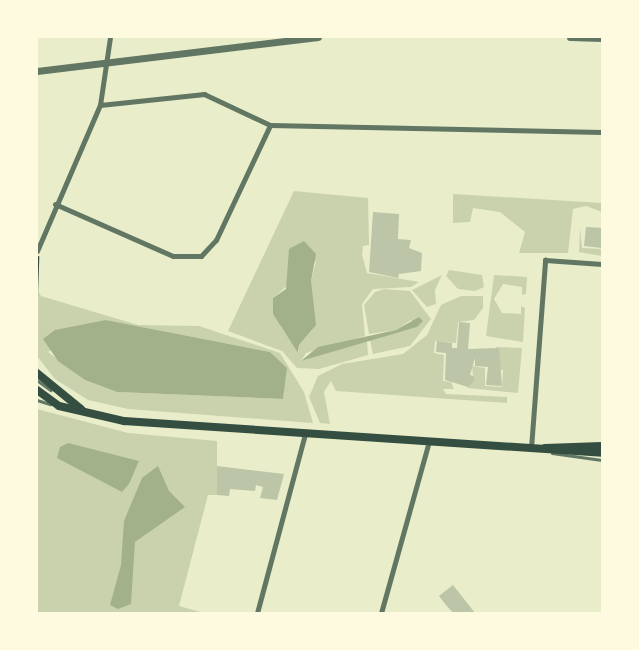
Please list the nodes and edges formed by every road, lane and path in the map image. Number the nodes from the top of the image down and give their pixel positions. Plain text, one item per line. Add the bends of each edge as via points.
1 (110, 37) edge
2 (318, 37) edge
3 (570, 37) edge
4 (602, 38) edge
5 (108, 61) junction
6 (37, 70) edge
7 (100, 105) junction
8 (270, 124) junction
9 (602, 132) edge
10 (55, 204) junction
11 (37, 250) edge
12 (602, 264) edge
13 (37, 295) edge
14 (37, 373) edge
15 (37, 380) edge
16 (37, 390) edge
17 (37, 400) edge
18 (58, 406) junction
19 (83, 411) junction
20 (305, 434) junction
21 (429, 441) junction
22 (602, 446) edge
23 (531, 448) junction
24 (542, 448) junction
25 (602, 453) edge
26 (602, 460) edge
27 (257, 613) edge
28 (381, 613) edge

1 - 5 street
2 - 5 street
3 - 4 street
5 - 6 street
5 - 7 street
7 - 8 street via 204,94
7 - 10 street
8 - 9 street
8 - 10 street via 216,240 201,256 173,256
10 - 11 street
11 - 13 path
12 - 23 street via 545,260
14 - 19 main road
15 - 19 lane
16 - 18 main road
17 - 18 lane
18 - 19 main road
19 - 20 main road via 124,421
20 - 21 main road
20 - 27 street
21 - 23 main road
21 - 28 street
22 - 24 main road
23 - 24 main road
24 - 25 main road
24 - 26 lane via 558,456

